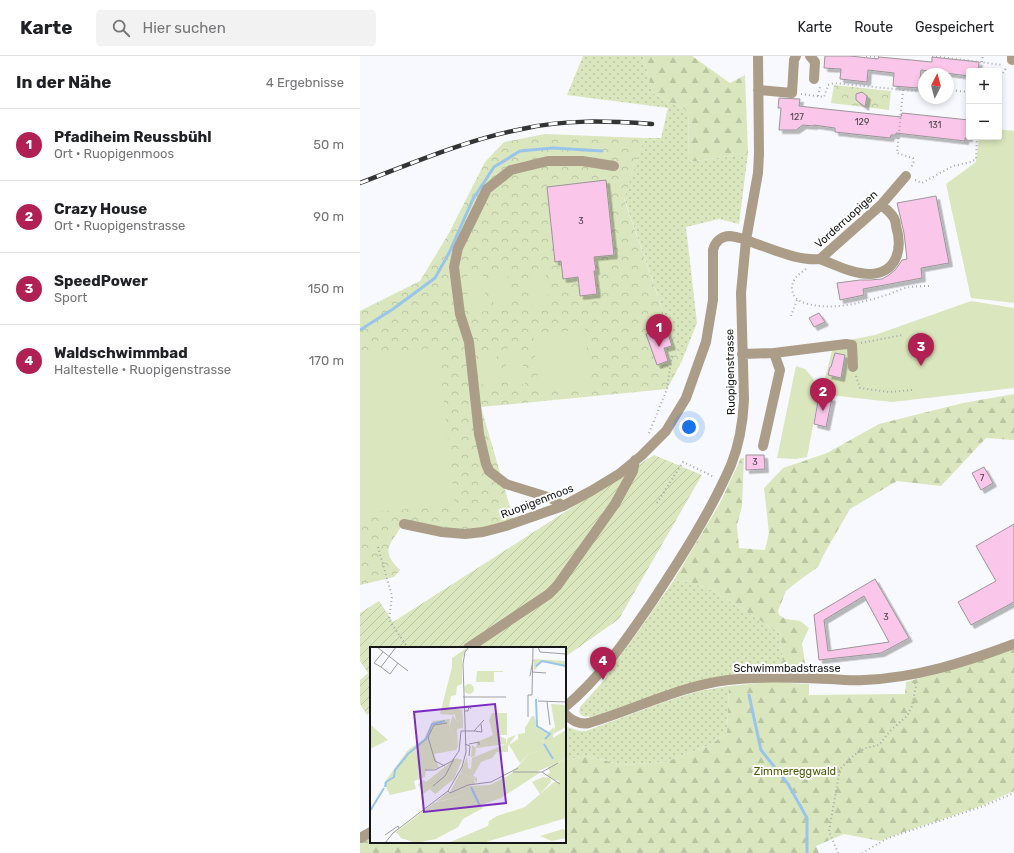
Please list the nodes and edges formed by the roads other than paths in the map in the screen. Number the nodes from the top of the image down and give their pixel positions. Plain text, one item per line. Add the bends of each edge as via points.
1 (758, 56) edge
2 (796, 56) edge
3 (810, 56) edge
4 (814, 79) dead end
5 (758, 90) junction
6 (614, 166) dead end
7 (906, 176) road end
8 (881, 205) junction
9 (746, 240) junction
10 (815, 259) junction
11 (774, 352) junction
12 (742, 354) junction
13 (853, 367) road end
14 (763, 446) dead end
15 (635, 460) junction
16 (563, 506) junction
17 (404, 524) dead end
18 (1014, 644) edge
19 (470, 647) edge
20 (566, 706) edge
21 (566, 715) edge
22 (370, 833) edge
23 (360, 838) edge

1 - 5 street, Ruopigenstrasse
2 - 5 street via 792,93
3 - 4 street via 815,62
5 - 9 street, Ruopigenstrasse via 760,154
6 - 16 street via 582,161 548,161 511,170 488,189 458,248 454,267 460,314 469,342 478,434 489,471 506,484 551,498
7 - 8 street, Vorderruopigen
8 - 10 street, Vorderruopigen
8 - 10 street via 894,218 900,241 898,253 892,263 876,273 860,273
9 - 10 street, Vorderruopigen via 800,258
9 - 12 street, Ruopigenstrasse via 740,293
9 - 15 street, Ruopigenmoos via 723,237 714,245 712,311 706,342 686,398 666,431
11 - 12 street
11 - 13 street via 852,345
11 - 14 street via 780,370
12 - 20 street, Ruopigenstrasse via 744,412 733,456 722,481 696,530 640,619 606,667
15 - 16 street, Ruopigenmoos via 619,474
15 - 19 street via 633,471 615,504 557,586
16 - 17 street, Ruopigenmoos via 483,532 442,532
18 - 21 street, Schwimmbadstrasse via 983,656 914,674 864,680 728,680 681,691 589,723 577,722
22 - 23 street

